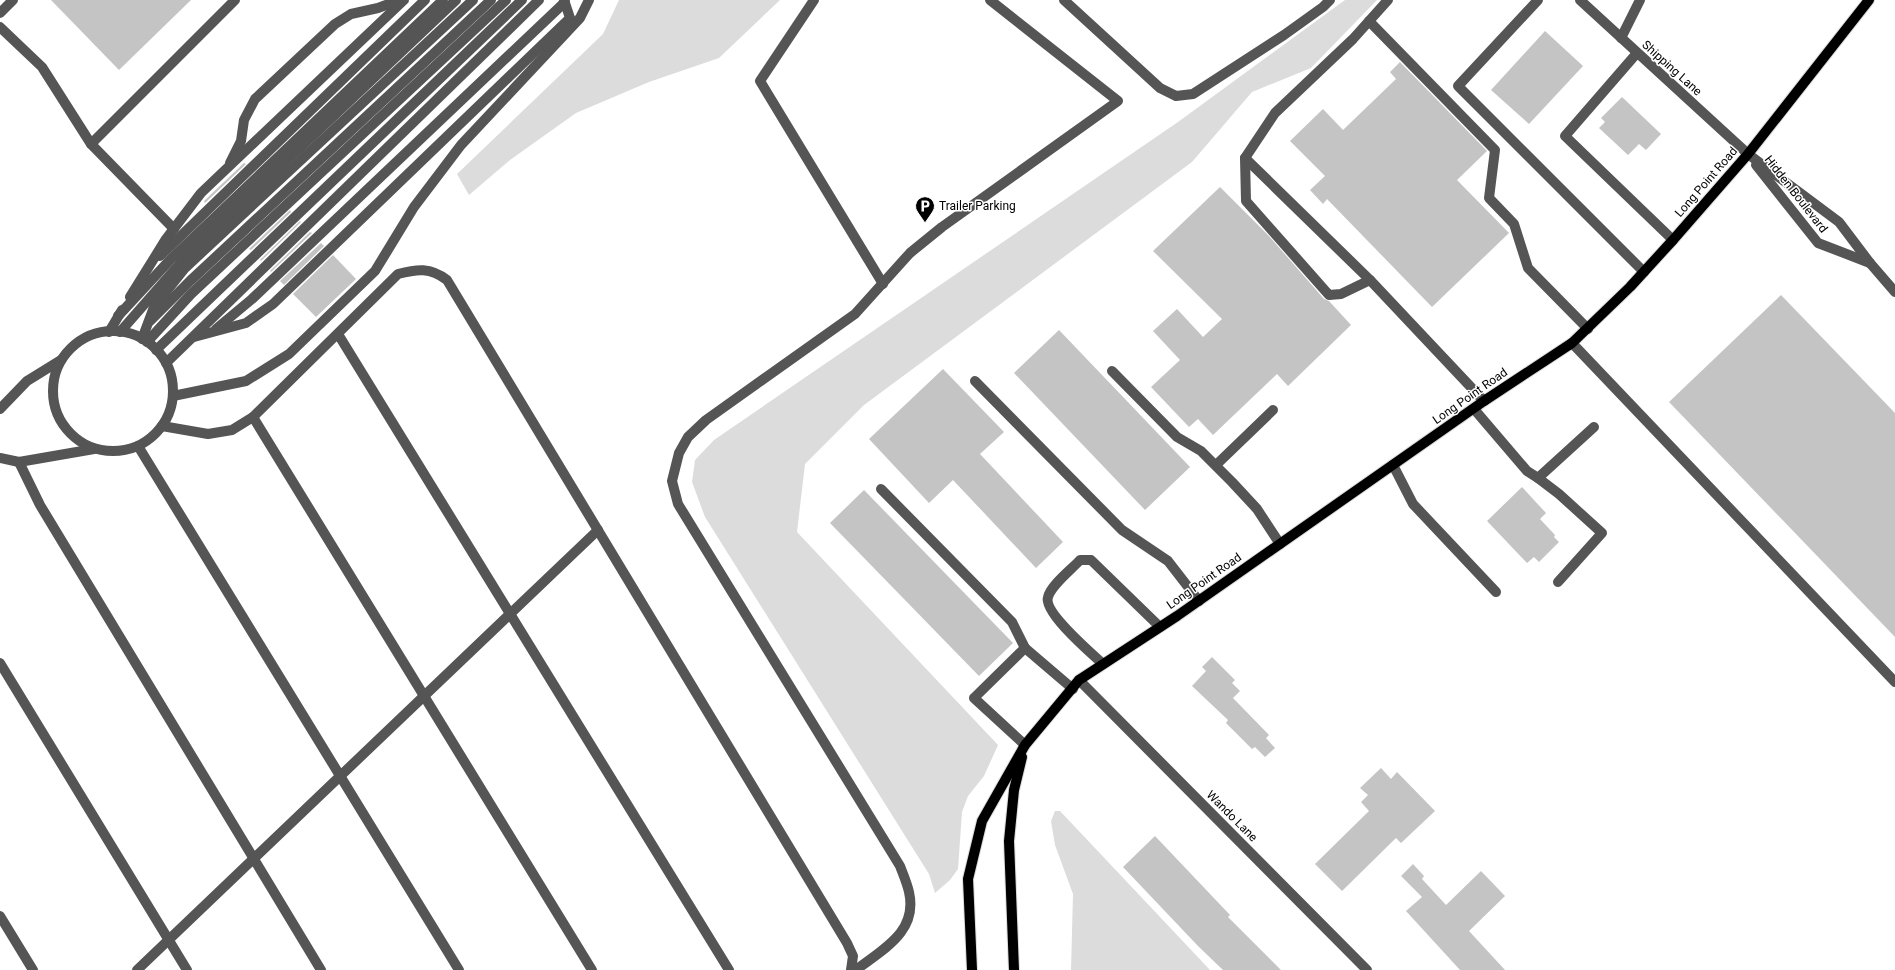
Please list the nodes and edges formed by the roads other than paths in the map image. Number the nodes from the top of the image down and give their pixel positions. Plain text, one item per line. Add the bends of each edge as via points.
1 (13, 0) edge
2 (235, 0) edge
3 (399, 0) edge
4 (404, 0) edge
5 (425, 0) edge
6 (444, 0) edge
7 (456, 0) edge
8 (473, 0) edge
9 (490, 0) edge
10 (506, 0) edge
11 (522, 0) edge
12 (540, 0) edge
13 (589, 0) edge
14 (814, 0) edge
15 (990, 0) edge
16 (1064, 0) edge
17 (1330, 0) edge
18 (1388, 0) edge
19 (1538, 0) edge
20 (1580, 0) edge
21 (1640, 0) edge
22 (1869, 0) edge
23 (565, 1) edge
24 (0, 13) edge
25 (1369, 21) junction
26 (0, 27) edge
27 (1621, 38) junction
28 (1637, 53) junction
29 (91, 144) junction
30 (1748, 154) junction
31 (1245, 158) junction
32 (228, 168) junction
33 (174, 229) junction
34 (1673, 240) junction
35 (1870, 263) junction
36 (149, 267) junction
37 (1644, 272) junction
38 (1370, 280) junction
39 (883, 284) junction
40 (1895, 292) edge
41 (118, 316) junction
42 (148, 324) junction
43 (1588, 329) junction
44 (214, 331) junction
45 (109, 332) junction
46 (120, 332) junction
47 (338, 334) junction
48 (193, 337) junction
49 (144, 340) junction
50 (1572, 343) junction
51 (156, 350) junction
52 (61, 360) junction
53 (166, 363) junction
54 (1112, 371) dead end
55 (975, 381) dead end
56 (13, 395) junction
57 (173, 396) junction
58 (0, 399) edge
59 (1484, 401) junction
60 (0, 409) edge
61 (1474, 409) junction
62 (1273, 410) dead end
63 (253, 417) junction
64 (162, 426) junction
65 (1594, 427) dead end
66 (138, 446) junction
67 (96, 449) junction
68 (0, 458) edge
69 (19, 462) junction
70 (1216, 465) junction
71 (1393, 465) junction
72 (1538, 478) junction
73 (881, 489) dead end
74 (598, 530) junction
75 (1280, 544) junction
76 (1558, 582) dead end
77 (1496, 592) dead end
78 (1199, 601) junction
79 (510, 614) junction
80 (1160, 627) junction
81 (1025, 648) junction
82 (0, 664) edge
83 (1103, 664) junction
84 (1079, 680) junction
85 (1895, 682) edge
86 (1072, 689) junction
87 (424, 696) junction
88 (1025, 745) junction
89 (340, 776) junction
90 (254, 858) junction
91 (0, 916) edge
92 (168, 940) junction
93 (33, 970) edge
94 (137, 970) edge
95 (187, 970) edge
96 (322, 970) edge
97 (459, 970) edge
98 (592, 970) edge
99 (728, 970) edge
100 (851, 970) edge
101 (856, 970) edge
102 (972, 970) edge
103 (1014, 970) edge
104 (1367, 970) edge

1 - 24 street
2 - 29 street
3 - 32 street via 350,14 335,24 255,99 244,120 241,141
4 - 32 street
5 - 36 street
6 - 41 street via 170,260
7 - 46 street via 191,252
8 - 42 street via 185,268 154,307
9 - 42 street
10 - 49 street
11 - 51 street
12 - 48 street
13 - 57 street via 580,18 461,145 414,207 375,271 289,354 246,381
14 - 39 street via 760,81
15 - 39 street via 1118,101 942,227 910,253
16 - 17 street via 1160,88 1176,96 1193,94 1284,35
18 - 25 street
19 - 37 street via 1458,86
20 - 27 street, Shipping Lane
21 - 27 street
22 - 30 main road, Long Point Road
23 - 44 street via 252,299
23 - 44 street via 570,18 273,304 246,323
25 - 31 street via 1275,113
25 - 43 street via 1495,150 1489,198 1514,224 1528,268
26 - 29 street via 42,67
27 - 28 street, Shipping Lane
28 - 30 street, Shipping Lane
28 - 34 street via 1565,136
29 - 33 street
30 - 34 main road, Long Point Road
30 - 35 street, Hidden Boulevard via 1839,222
30 - 35 street, Hidden Boulevard via 1818,243
31 - 38 street
31 - 38 street via 1246,201 1328,295 1341,294
32 - 33 street via 201,194
33 - 36 street
34 - 37 main road, Long Point Road
35 - 40 street, Hidden Boulevard
36 - 41 street
37 - 43 main road, Long Point Road
38 - 59 street
39 - 101 street via 855,314 706,420 688,437 679,453 672,481 678,504 900,866 909,892 911,911 905,929 894,941
41 - 45 street
42 - 49 street
43 - 50 main road, Long Point Road
44 - 48 street
45 - 46 street
45 - 52 street via 86,338 68,351
46 - 49 street
47 - 63 street
47 - 74 street via 398,274 417,269 438,273 447,280
47 - 79 street
48 - 53 street
49 - 51 street
50 - 59 main road, Long Point Road
50 - 85 street
51 - 53 street
52 - 56 street via 27,382
52 - 67 street via 54,382 54,404 57,414 68,432
53 - 57 street via 173,384
54 - 70 street via 1177,437 1201,451
55 - 78 street via 1122,530 1168,561
56 - 58 street
56 - 60 street
57 - 64 street via 168,416
59 - 61 main road, Long Point Road
61 - 71 main road, Long Point Road
61 - 72 street via 1527,471
62 - 70 street
63 - 64 street via 232,430 208,434
63 - 87 street
64 - 66 street
65 - 72 street
66 - 67 street via 117,452
66 - 89 street
67 - 69 street
68 - 69 street
69 - 90 street via 40,506
70 - 75 street via 1257,509
71 - 75 main road, Long Point Road
71 - 77 street via 1414,504
72 - 76 street via 1602,533
73 - 81 street via 1012,622
74 - 79 street
74 - 100 street via 847,943 853,956
75 - 78 main road, Long Point Road
78 - 80 main road, Long Point Road
79 - 87 street
79 - 99 street
80 - 83 main road, Long Point Road
80 - 83 street via 1091,560 1080,560 1051,590 1047,603 1053,615
81 - 86 street
81 - 88 street via 974,698
82 - 92 street
83 - 84 main road, Long Point Road
84 - 86 main road, Long Point Road
84 - 104 street, Wando Lane
86 - 88 main road, Long Point Road
87 - 89 street
87 - 98 street
88 - 102 main road, Long Point Road via 982,821 968,879
88 - 103 main road via 1014,790 1009,840
89 - 90 street
89 - 97 street
90 - 92 street
90 - 96 street
91 - 93 street
92 - 94 street
92 - 95 street

